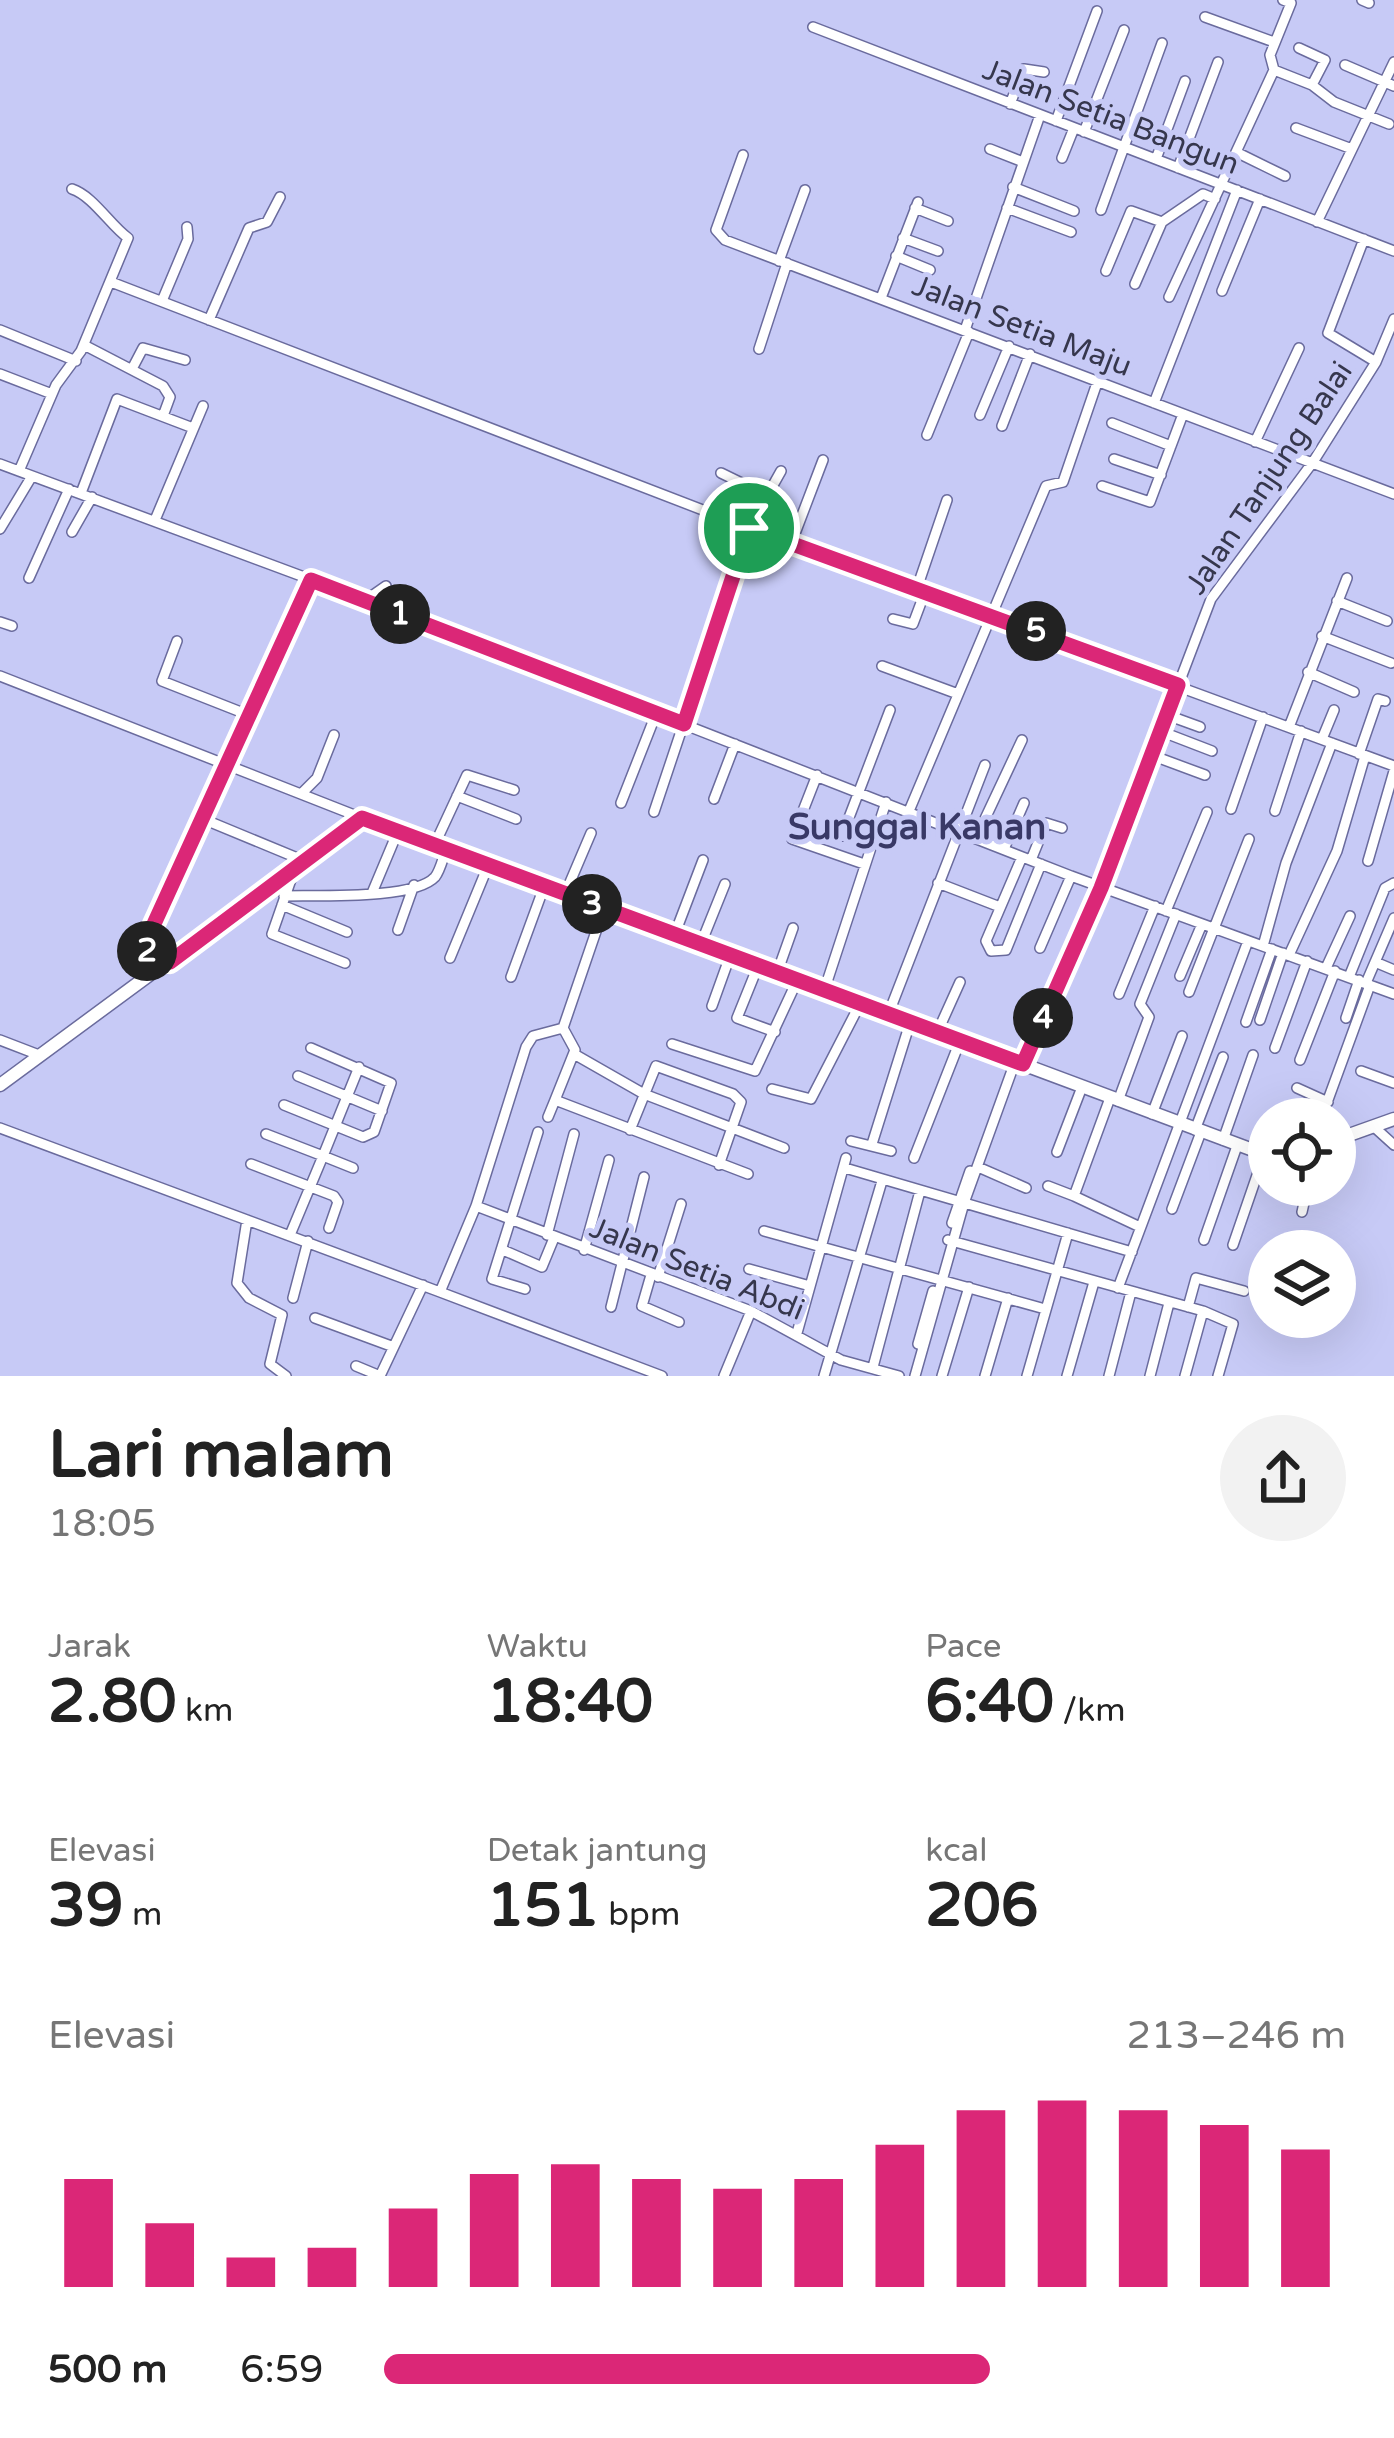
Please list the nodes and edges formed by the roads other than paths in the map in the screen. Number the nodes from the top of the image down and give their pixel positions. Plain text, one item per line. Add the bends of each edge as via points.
1 (1289, 1) edge
2 (1097, 11) dead end
3 (1205, 17) dead end
4 (813, 27) dead end
5 (1124, 30) dead end
6 (1274, 42) junction
7 (1162, 43) dead end
8 (1299, 48) dead end
9 (1218, 62) dead end
10 (1394, 62) edge
11 (1345, 65) dead end
12 (1274, 70) junction
13 (1044, 72) dead end
14 (1185, 80) dead end
15 (1389, 84) edge
16 (1312, 85) junction
17 (1010, 104) junction
18 (1040, 115) junction
19 (1368, 115) junction
20 (1056, 121) junction
21 (1389, 124) dead end
22 (1296, 128) dead end
23 (1079, 130) junction
24 (1123, 146) junction
25 (990, 149) dead end
26 (1352, 149) junction
27 (1238, 153) junction
28 (742, 155) dead end
29 (1062, 158) dead end
30 (1156, 159) junction
31 (1023, 162) junction
32 (1178, 168) junction
33 (1285, 176) dead end
34 (1222, 184) junction
35 (1013, 187) junction
36 (72, 189) dead end
37 (805, 190) dead end
38 (1237, 190) junction
39 (280, 197) dead end
40 (1215, 199) junction
41 (1260, 199) junction
42 (1006, 208) junction
43 (1101, 210) dead end
44 (1075, 211) dead end
45 (948, 221) dead end
46 (1317, 221) junction
47 (1162, 222) junction
48 (188, 227) dead end
49 (1071, 232) dead end
50 (903, 238) junction
51 (1364, 239) junction
52 (938, 250) dead end
53 (1394, 251) edge
54 (896, 256) junction
55 (783, 262) junction
56 (930, 270) dead end
57 (1106, 271) dead end
58 (110, 282) junction
59 (1135, 284) dead end
60 (1222, 290) dead end
61 (1169, 297) dead end
62 (880, 298) junction
63 (162, 301) junction
64 (1394, 319) edge
65 (209, 320) junction
66 (0, 330) edge
67 (967, 331) junction
68 (84, 345) junction
69 (1009, 346) junction
70 (1299, 348) dead end
71 (759, 349) dead end
72 (1030, 354) junction
73 (167, 356) junction
74 (185, 359) dead end
75 (76, 361) junction
76 (1376, 362) junction
77 (132, 369) junction
78 (0, 374) edge
79 (1098, 380) junction
80 (158, 382) junction
81 (52, 394) junction
82 (1154, 404) junction
83 (203, 406) dead end
84 (1183, 414) junction
85 (980, 415) dead end
86 (163, 416) junction
87 (1112, 423) dead end
88 (1002, 426) dead end
89 (194, 428) junction
90 (927, 435) dead end
91 (1255, 442) junction
92 (1171, 446) junction
93 (1114, 459) dead end
94 (823, 460) dead end
95 (1312, 462) junction
96 (0, 464) edge
97 (19, 471) junction
98 (782, 471) dead end
99 (721, 472) dead end
100 (1161, 475) junction
101 (32, 476) junction
102 (1102, 487) dead end
103 (81, 493) junction
104 (764, 494) junction
105 (1394, 494) edge
106 (947, 500) dead end
107 (155, 520) junction
108 (749, 528) junction
109 (0, 529) edge
110 (72, 532) dead end
111 (791, 544) junction
112 (29, 578) dead end
113 (1347, 578) dead end
114 (311, 580) junction
115 (386, 586) dead end
116 (921, 590) junction
117 (365, 600) junction
118 (1337, 601) junction
119 (992, 616) junction
120 (893, 619) dead end
121 (1387, 621) dead end
122 (1322, 636) junction
123 (178, 641) dead end
124 (1391, 664) dead end
125 (882, 666) dead end
126 (1308, 672) junction
127 (0, 676) edge
128 (1178, 685) junction
129 (1354, 692) dead end
130 (958, 694) junction
131 (1384, 701) dead end
132 (890, 710) dead end
133 (1334, 710) dead end
134 (656, 715) junction
135 (1167, 715) junction
136 (250, 716) junction
137 (1263, 717) junction
138 (684, 724) junction
139 (1200, 727) dead end
140 (1289, 727) junction
141 (1160, 731) junction
142 (1301, 731) junction
143 (334, 735) dead end
144 (1022, 740) dead end
145 (1327, 741) junction
146 (735, 744) junction
147 (1212, 751) dead end
148 (1151, 755) junction
149 (1362, 755) junction
150 (227, 764) junction
151 (985, 765) dead end
152 (1393, 765) edge
153 (817, 775) junction
154 (1205, 775) dead end
155 (514, 790) dead end
156 (859, 792) junction
157 (301, 794) junction
158 (457, 796) junction
159 (714, 799) dead end
160 (886, 802) junction
161 (620, 803) dead end
162 (1024, 803) dead end
163 (938, 808) dead end
164 (1231, 809) dead end
165 (909, 811) junction
166 (1275, 811) dead end
167 (654, 812) dead end
168 (1207, 812) dead end
169 (362, 818) junction
170 (516, 818) dead end
171 (203, 819) junction
172 (933, 821) junction
173 (1062, 828) dead end
174 (957, 831) junction
175 (398, 832) junction
176 (591, 833) dead end
177 (842, 836) dead end
178 (976, 838) junction
179 (1250, 838) dead end
180 (440, 848) junction
181 (1004, 849) junction
182 (703, 860) dead end
183 (1031, 860) junction
184 (1368, 861) dead end
185 (307, 862) junction
186 (864, 864) junction
187 (488, 866) junction
188 (294, 872) junction
189 (1071, 876) junction
190 (938, 883) junction
191 (1394, 883) edge
192 (725, 884) dead end
193 (414, 885) junction
194 (544, 886) junction
195 (1101, 888) junction
196 (372, 893) junction
197 (565, 894) junction
198 (283, 900) junction
199 (1000, 907) junction
200 (604, 908) junction
201 (1166, 910) junction
202 (1350, 916) dead end
203 (1394, 918) edge
204 (1202, 923) junction
205 (793, 928) dead end
206 (1214, 928) junction
207 (398, 930) dead end
208 (347, 932) dead end
209 (674, 936) junction
210 (1248, 940) junction
211 (700, 946) junction
212 (1040, 948) dead end
213 (1277, 951) junction
214 (730, 956) junction
215 (450, 958) dead end
216 (1307, 961) junction
217 (170, 962) junction
218 (1375, 962) junction
219 (345, 963) dead end
220 (758, 966) junction
221 (1330, 969) junction
222 (1394, 970) edge
223 (777, 973) junction
224 (1180, 976) dead end
225 (511, 977) dead end
226 (797, 981) junction
227 (1361, 981) junction
228 (960, 982) dead end
229 (824, 991) junction
230 (1189, 992) dead end
231 (1119, 994) dead end
232 (1394, 994) edge
233 (860, 1004) junction
234 (712, 1006) dead end
235 (888, 1015) junction
236 (1346, 1018) dead end
237 (1260, 1020) dead end
238 (1246, 1022) dead end
239 (910, 1023) junction
240 (563, 1028) junction
241 (775, 1032) junction
242 (937, 1033) junction
243 (1182, 1036) dead end
244 (0, 1040) edge
245 (960, 1041) junction
246 (672, 1044) dead end
247 (311, 1048) dead end
248 (1275, 1048) dead end
249 (574, 1054) junction
250 (39, 1055) junction
251 (1253, 1055) dead end
252 (1223, 1057) dead end
253 (1300, 1060) dead end
254 (1019, 1063) junction
255 (359, 1067) junction
256 (1361, 1071) dead end
257 (298, 1076) dead end
258 (1394, 1083) edge
259 (0, 1085) edge
260 (1082, 1087) junction
261 (1297, 1088) dead end
262 (772, 1089) dead end
263 (644, 1094) junction
264 (347, 1097) junction
265 (1319, 1098) edge
266 (1329, 1098) edge
267 (555, 1100) junction
268 (1114, 1100) junction
269 (284, 1105) dead end
270 (382, 1112) junction
271 (1152, 1114) junction
272 (548, 1117) dead end
273 (1394, 1119) edge
274 (1176, 1123) junction
275 (336, 1126) junction
276 (1373, 1126) junction
277 (0, 1128) edge
278 (731, 1129) junction
279 (630, 1130) junction
280 (1198, 1131) junction
281 (538, 1132) dead end
282 (1356, 1132) edge
283 (266, 1134) dead end
284 (574, 1134) dead end
285 (851, 1141) dead end
286 (872, 1144) junction
287 (983, 1144) junction
288 (1230, 1144) junction
289 (1394, 1145) edge
290 (784, 1148) dead end
291 (1248, 1150) edge
292 (891, 1151) dead end
293 (1057, 1152) dead end
294 (323, 1156) junction
295 (914, 1158) dead end
296 (610, 1160) dead end
297 (251, 1164) dead end
298 (719, 1165) junction
299 (978, 1167) junction
300 (353, 1168) dead end
301 (748, 1174) dead end
302 (644, 1177) dead end
303 (882, 1181) junction
304 (1048, 1186) dead end
305 (310, 1187) junction
306 (1026, 1188) dead end
307 (920, 1192) junction
308 (1074, 1196) junction
309 (961, 1202) junction
310 (681, 1204) dead end
311 (1248, 1205) edge
312 (476, 1206) junction
313 (1303, 1206) edge
314 (1172, 1209) dead end
315 (1302, 1212) dead end
316 (248, 1220) junction
317 (512, 1220) junction
318 (1140, 1227) junction
319 (329, 1228) dead end
320 (764, 1231) dead end
321 (1068, 1233) junction
322 (290, 1234) junction
323 (550, 1236) junction
324 (950, 1240) junction
325 (1204, 1240) dead end
326 (308, 1241) junction
327 (1233, 1245) dead end
328 (821, 1247) junction
329 (503, 1250) junction
330 (584, 1250) junction
331 (1132, 1252) junction
332 (860, 1260) junction
333 (624, 1264) junction
334 (749, 1269) dead end
335 (897, 1270) junction
336 (1056, 1271) junction
337 (654, 1276) junction
338 (939, 1280) junction
339 (1094, 1282) junction
340 (423, 1285) junction
341 (811, 1286) junction
342 (969, 1288) junction
343 (1118, 1288) junction
344 (525, 1289) dead end
345 (1244, 1291) dead end
346 (440, 1292) junction
347 (1131, 1292) junction
348 (293, 1298) dead end
349 (1008, 1298) junction
350 (1169, 1303) junction
351 (610, 1307) dead end
352 (1188, 1307) junction
353 (1045, 1309) junction
354 (752, 1311) junction
355 (1203, 1311) junction
356 (315, 1318) dead end
357 (679, 1322) dead end
358 (797, 1333) junction
359 (391, 1346) junction
360 (833, 1352) junction
361 (356, 1366) dead end
362 (873, 1366) junction
363 (286, 1376) edge
364 (662, 1376) edge
365 (724, 1376) edge
366 (824, 1376) edge
367 (899, 1376) edge
368 (912, 1376) edge
369 (942, 1376) edge
370 (985, 1376) edge
371 (1027, 1376) edge
372 (1067, 1376) edge
373 (1109, 1376) edge
374 (1150, 1376) edge
375 (1185, 1376) edge
376 (1218, 1376) edge

1 - 6 street
2 - 20 street
3 - 6 street
4 - 17 street, Jalan Setia Bangun
5 - 23 street
6 - 12 street
7 - 24 street
8 - 16 street via 1329,62
9 - 32 street
10 - 15 street
11 - 15 street
12 - 16 street
12 - 27 street
13 - 17 street via 1024,69
14 - 30 street
15 - 19 street
16 - 19 street
17 - 18 street, Jalan Setia Bangun
18 - 20 street, Jalan Setia Bangun
18 - 31 street
19 - 21 street
19 - 26 street
20 - 23 street, Jalan Setia Bangun
22 - 26 street
23 - 24 street, Jalan Setia Bangun
23 - 29 street
24 - 30 street, Jalan Setia Bangun
24 - 43 street
25 - 31 street
26 - 46 street
27 - 33 street
27 - 34 street
28 - 55 street, Jalan Setia Maju via 716,232
30 - 32 street, Jalan Setia Bangun
31 - 35 street
32 - 34 street, Jalan Setia Bangun
34 - 38 street, Jalan Setia Bangun
34 - 40 street
35 - 42 street
35 - 44 street
36 - 58 street via 128,237
37 - 55 street
38 - 41 street, Jalan Setia Bangun
38 - 82 street
39 - 65 street via 267,222 248,228
40 - 47 street via 1203,194
40 - 61 street
41 - 46 street, Jalan Setia Bangun
41 - 60 street
42 - 49 street
42 - 67 street
45 - 50 street via 916,205
46 - 51 street, Jalan Setia Bangun
47 - 57 street via 1131,211
47 - 59 street
48 - 63 street
50 - 52 street
50 - 54 street
51 - 53 street, Jalan Setia Bangun
51 - 76 street via 1328,334
54 - 56 street
54 - 62 street
55 - 62 street, Jalan Setia Maju
55 - 71 street
58 - 63 street
58 - 68 street
62 - 67 street, Jalan Setia Maju
63 - 65 street
64 - 76 street, Jalan Tanjung Balai
65 - 108 street
66 - 75 street
67 - 69 street, Jalan Setia Maju
67 - 90 street
68 - 75 street
68 - 77 street
69 - 72 street, Jalan Setia Maju
69 - 85 street
70 - 91 street
72 - 79 street, Jalan Setia Maju
72 - 88 street
73 - 74 street
73 - 77 street via 142,348
73 - 80 street
75 - 81 street
76 - 95 street, Jalan Tanjung Balai
77 - 80 street
78 - 81 street
79 - 82 street, Jalan Setia Maju
79 - 119 street via 1063,482 1046,486
80 - 86 street via 170,392
81 - 97 street
82 - 84 street, Jalan Setia Maju
83 - 89 street
84 - 91 street, Jalan Setia Maju
84 - 92 street
86 - 89 street
86 - 103 street via 115,400
87 - 92 street
89 - 107 street
91 - 95 street, Jalan Setia Maju
92 - 100 street
93 - 100 street
94 - 111 street
95 - 105 street, Jalan Setia Maju
95 - 128 street, Jalan Tanjung Balai via 1216,590
96 - 97 street
97 - 101 street
98 - 104 street
99 - 104 street
100 - 102 street via 1148,503
101 - 103 street
101 - 109 street
103 - 107 street
103 - 110 street
103 - 112 street
104 - 108 street
106 - 116 street
107 - 114 street
108 - 111 street
108 - 138 street
111 - 116 street
113 - 118 street
114 - 117 street
114 - 136 street
115 - 117 street
116 - 119 street
116 - 120 street via 914,624
117 - 134 street
118 - 121 street
118 - 122 street
119 - 128 street
119 - 130 street
122 - 124 street
122 - 126 street
123 - 136 street via 162,681
125 - 130 street
126 - 129 street
126 - 140 street
127 - 150 street
128 - 135 street, Jalan Tanjung Balai
128 - 137 street
130 - 165 street
131 - 149 street via 1378,699
132 - 156 street
133 - 145 street
134 - 138 street
134 - 161 street
135 - 139 street
135 - 141 street, Jalan Tanjung Balai
136 - 150 street
137 - 140 street
137 - 164 street
138 - 146 street
138 - 167 street
140 - 142 street
141 - 147 street
141 - 148 street, Jalan Tanjung Balai
142 - 145 street
142 - 166 street
143 - 157 street via 317,778
144 - 178 street
145 - 149 street
145 - 213 street via 1286,863
146 - 153 street
146 - 159 street
148 - 154 street
148 - 195 street, Jalan Tanjung Balai
149 - 152 street
149 - 213 street via 1337,851
150 - 157 street
150 - 171 street
151 - 174 street
152 - 184 street
153 - 156 street
153 - 186 street via 792,839
155 - 158 street via 469,774
156 - 160 street
156 - 177 street
157 - 169 street
158 - 170 street
158 - 180 street
160 - 165 street
160 - 186 street
162 - 181 street
163 - 172 street
165 - 172 street
168 - 201 street
169 - 175 main road
169 - 185 main road
171 - 185 street
171 - 217 street via 143,944
172 - 174 street
173 - 183 street via 1046,824
174 - 178 street
174 - 190 street
175 - 180 main road
175 - 196 street
176 - 197 street
178 - 181 street
179 - 206 street
180 - 187 main road
180 - 193 street via 436,876
181 - 183 street
182 - 209 street
183 - 189 street
183 - 199 street
183 - 199 street via 1003,954 986,945
185 - 188 main road
186 - 229 street
187 - 194 main road
187 - 215 street
188 - 198 street
188 - 217 main road
189 - 195 street
189 - 212 street
190 - 199 street
190 - 235 street
191 - 227 street via 1385,888
192 - 211 street
193 - 196 street
193 - 207 street
194 - 197 main road
194 - 225 street
195 - 201 street
195 - 254 street, Jalan Tanjung Balai
196 - 198 street
197 - 200 main road
198 - 208 street
198 - 219 street via 274,937
200 - 209 main road
200 - 240 street
201 - 204 street
201 - 231 street
201 - 268 street via 1140,1004 1150,1017
202 - 221 street
203 - 218 street
204 - 206 street
204 - 224 street
205 - 223 street
206 - 210 street
206 - 230 street
209 - 211 main road
210 - 213 street
210 - 274 street
211 - 214 main road
213 - 216 street
213 - 237 street
213 - 238 street
214 - 220 main road
214 - 234 street
216 - 221 street
216 - 248 street
217 - 250 main road
218 - 222 street
218 - 227 street
220 - 223 main road
220 - 241 street via 737,1018
221 - 227 street
221 - 253 street
223 - 226 main road
226 - 229 main road
226 - 241 street
227 - 232 street
227 - 236 street
227 - 266 street
228 - 242 street
229 - 233 main road
233 - 235 main road
233 - 262 street via 810,1100
235 - 239 main road
239 - 242 main road
239 - 286 street
240 - 249 street
240 - 312 street via 530,1040
241 - 246 street via 755,1071
242 - 245 main road
243 - 271 street
244 - 250 street
245 - 254 main road
245 - 295 street
247 - 255 street
249 - 263 street
249 - 267 street
250 - 259 main road
251 - 288 street
252 - 280 street
254 - 260 main road
254 - 287 street, Jalan Tanjung Balai
255 - 264 street
255 - 270 street via 391,1083
256 - 258 street
257 - 264 street
260 - 268 main road
260 - 293 street
261 - 265 street
263 - 278 street
263 - 278 street via 660,1066 734,1094 741,1099
263 - 279 street
264 - 270 street
264 - 275 street
267 - 272 street
267 - 279 street
268 - 271 main road
268 - 308 street
269 - 275 street
270 - 275 street via 369,1137
271 - 274 main road
273 - 276 main road
274 - 280 main road
274 - 318 street
275 - 294 street
276 - 282 main road
276 - 289 street
277 - 316 street
278 - 290 street
278 - 298 street
279 - 298 street
280 - 288 main road
280 - 314 street
281 - 317 street
283 - 294 street
284 - 323 street
285 - 286 street
286 - 292 street
287 - 299 street
287 - 309 street
288 - 291 main road
288 - 325 street
294 - 300 street
294 - 305 street
296 - 330 street
297 - 305 street
298 - 301 street
299 - 306 street
299 - 309 street
302 - 333 street
303 - 307 street
303 - 328 street via 846,1163
303 - 332 street
304 - 308 street
305 - 319 street via 338,1200
305 - 322 street
307 - 309 street
307 - 335 street
308 - 318 street
309 - 321 street
309 - 324 street
310 - 337 street
311 - 327 street
312 - 317 street, Jalan Setia Abdi
312 - 346 street
313 - 315 street
316 - 322 street
316 - 363 street via 237,1283 282,1316 270,1364
317 - 323 street, Jalan Setia Abdi
317 - 329 street
318 - 331 street
320 - 328 street
321 - 331 street
321 - 336 street
322 - 326 street
323 - 329 street via 542,1267
323 - 330 street, Jalan Setia Abdi
324 - 336 street
324 - 338 street
326 - 340 street
326 - 348 street
328 - 332 street
328 - 341 street
329 - 344 street via 490,1283
330 - 333 street, Jalan Setia Abdi
331 - 343 street
332 - 335 street
332 - 360 street
333 - 337 street, Jalan Setia Abdi
333 - 351 street
334 - 341 street
335 - 338 street
335 - 362 street
336 - 339 street
336 - 353 street
337 - 354 street, Jalan Setia Abdi
337 - 357 street via 642,1306
338 - 342 street
338 - 368 street
339 - 343 street
339 - 372 street
340 - 346 street
340 - 359 street
341 - 358 street
342 - 349 street
342 - 369 street
343 - 347 street
345 - 352 street via 1196,1278
346 - 364 street
347 - 350 street
347 - 373 street
349 - 353 street
349 - 370 street
350 - 352 street
350 - 374 street
352 - 355 street
353 - 371 street
354 - 358 street, Jalan Setia Abdi
354 - 365 street
355 - 375 street
355 - 376 street via 1232,1324
356 - 359 street
358 - 360 street, Jalan Setia Abdi
359 - 361 street via 380,1376
360 - 362 street, Jalan Setia Abdi
360 - 366 street
362 - 367 street, Jalan Setia Abdi

